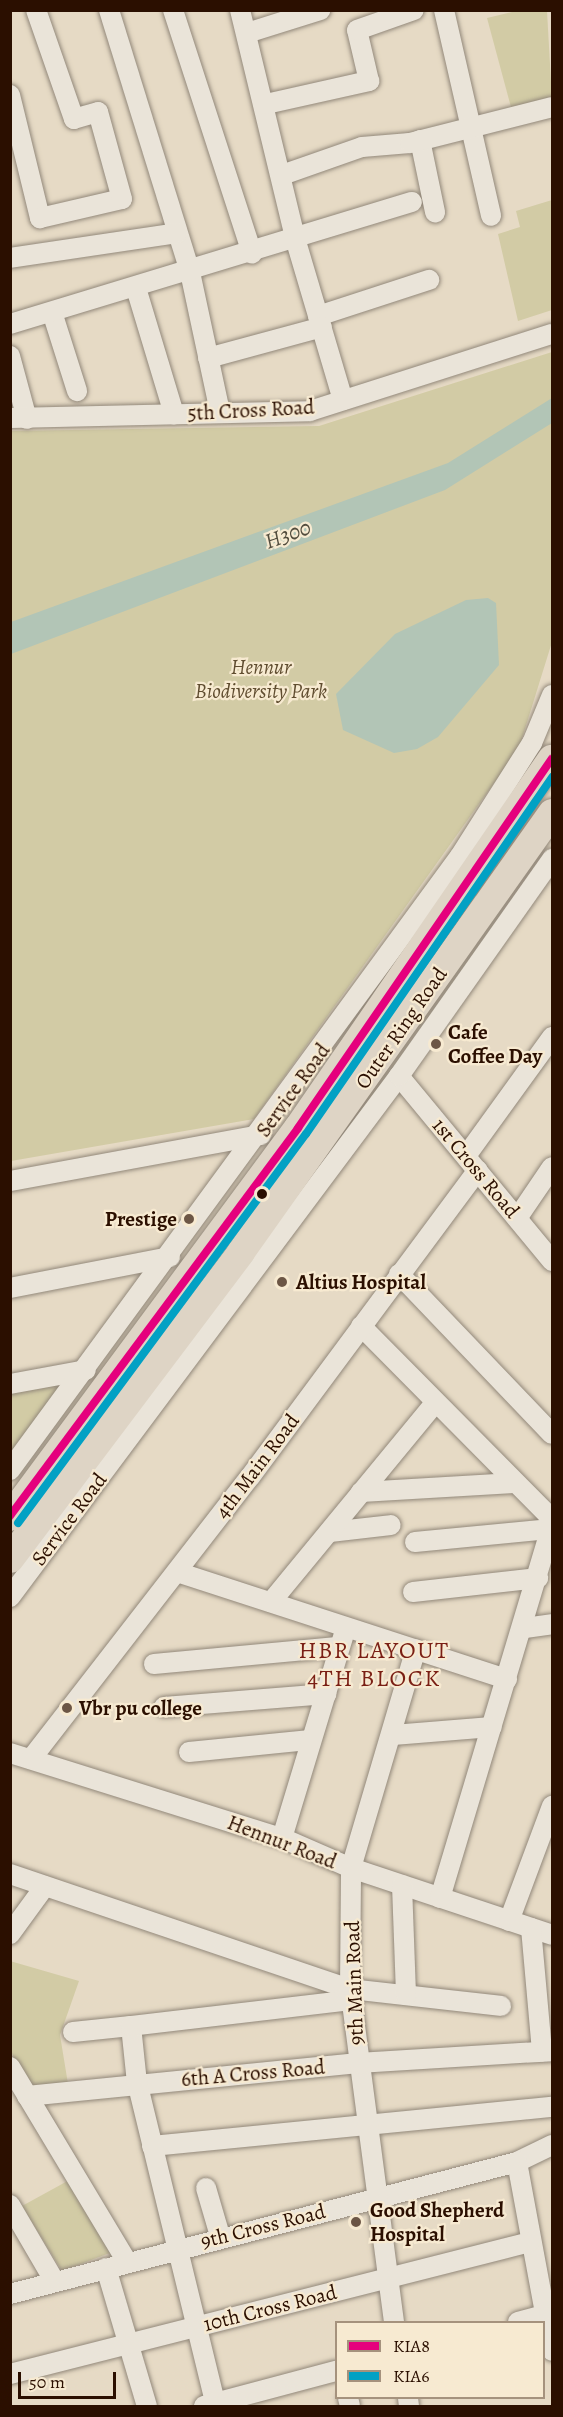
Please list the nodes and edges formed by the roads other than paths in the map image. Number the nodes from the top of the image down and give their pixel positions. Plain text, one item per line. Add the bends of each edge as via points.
1 (36, 10) edge
2 (109, 10) edge
3 (173, 10) edge
4 (240, 10) edge
5 (320, 10) edge
6 (414, 10) edge
7 (444, 10) edge
8 (247, 33) junction
9 (10, 95) edge
10 (266, 104) junction
11 (552, 107) edge
12 (473, 128) junction
13 (420, 140) junction
14 (282, 175) junction
15 (411, 202) dead end
16 (435, 212) dead end
17 (491, 216) dead end
18 (177, 233) junction
19 (295, 238) junction
20 (252, 253) junction
21 (10, 258) edge
22 (190, 272) junction
23 (429, 280) dead end
24 (136, 288) junction
25 (52, 312) junction
26 (320, 321) junction
27 (10, 324) edge
28 (552, 334) edge
29 (10, 356) edge
30 (208, 358) junction
31 (77, 391) dead end
32 (343, 400) junction
33 (220, 412) junction
34 (174, 414) junction
35 (19, 418) edge
36 (552, 695) edge
37 (552, 759) edge
38 (552, 813) edge
39 (552, 859) edge
40 (552, 1037) edge
41 (399, 1076) junction
42 (261, 1135) junction
43 (472, 1163) junction
44 (552, 1167) edge
45 (10, 1181) edge
46 (518, 1217) junction
47 (170, 1257) junction
48 (552, 1262) edge
49 (399, 1274) junction
50 (10, 1288) edge
51 (361, 1326) junction
52 (86, 1370) junction
53 (10, 1384) edge
54 (435, 1403) junction
55 (552, 1434) edge
56 (10, 1470) edge
57 (514, 1483) junction
58 (361, 1492) junction
59 (10, 1517) edge
60 (552, 1524) edge
61 (391, 1525) dead end
62 (330, 1532) junction
63 (415, 1542) dead end
64 (10, 1558) edge
65 (544, 1568) edge
66 (177, 1572) junction
67 (413, 1593) dead end
68 (10, 1597) edge
69 (271, 1602) junction
70 (552, 1624) edge
71 (346, 1627) junction
72 (525, 1628) junction
73 (338, 1647) junction
74 (416, 1649) junction
75 (154, 1664) dead end
76 (507, 1679) junction
77 (326, 1694) junction
78 (164, 1707) dead end
79 (492, 1727) junction
80 (393, 1735) junction
81 (310, 1740) junction
82 (189, 1752) dead end
83 (10, 1753) edge
84 (31, 1759) junction
85 (552, 1806) edge
86 (282, 1838) junction
87 (351, 1868) junction
88 (10, 1874) edge
89 (402, 1885) junction
90 (45, 1886) junction
91 (440, 1898) junction
92 (509, 1922) junction
93 (531, 1928) junction
94 (10, 1934) edge
95 (552, 1935) edge
96 (350, 1994) junction
97 (406, 1995) junction
98 (501, 2006) dead end
99 (131, 2026) junction
100 (74, 2032) dead end
101 (547, 2051) edge
102 (358, 2063) junction
103 (10, 2067) edge
104 (137, 2084) junction
105 (27, 2096) junction
106 (552, 2107) edge
107 (365, 2122) junction
108 (552, 2145) edge
109 (152, 2146) junction
110 (517, 2162) junction
111 (206, 2188) dead end
112 (374, 2200) junction
113 (10, 2205) edge
114 (220, 2236) junction
115 (530, 2242) junction
116 (176, 2248) junction
117 (128, 2263) junction
118 (543, 2263) edge
119 (106, 2268) junction
120 (386, 2278) junction
121 (55, 2282) junction
122 (10, 2294) edge
123 (545, 2315) junction
124 (394, 2321) edge
125 (522, 2321) edge
126 (195, 2327) junction
127 (130, 2343) junction
128 (552, 2350) edge
129 (335, 2371) edge
130 (10, 2374) edge
131 (147, 2406) edge
132 (212, 2406) edge

1 - 9 street via 75,119 98,112 122,199 40,218
2 - 18 street
3 - 20 street
4 - 8 street
5 - 8 street
6 - 10 street via 357,30 369,81
7 - 12 street
8 - 10 street
10 - 14 street
11 - 12 street
12 - 13 street
12 - 17 street
13 - 14 street via 362,147
13 - 16 street
14 - 19 street
15 - 19 street
18 - 21 street
18 - 22 street
19 - 20 street
19 - 26 street
20 - 22 street
22 - 24 street
22 - 30 street
23 - 26 street
24 - 25 street
24 - 34 street
25 - 27 street
25 - 31 street
26 - 30 street
26 - 32 street
28 - 32 street, 5th Cross Road
29 - 35 street
30 - 33 street
32 - 33 street, 5th Cross Road via 310,411
33 - 34 street, 5th Cross Road
34 - 35 street, 5th Cross Road
36 - 42 street, Service Road via 532,743 460,856
37 - 59 highway, Outer Ring Road via 305,1118
38 - 64 highway, Outer Ring Road via 241,1252
39 - 41 street, Service Road
40 - 43 street, 4th Main Road
41 - 43 street, 1st Cross Road
41 - 68 street, Service Road
42 - 45 street
42 - 47 street, Service Road
43 - 46 street, 1st Cross Road
43 - 49 street, 4th Main Road
44 - 46 street
46 - 48 street, 1st Cross Road
47 - 50 street
47 - 52 street, Service Road
49 - 51 street, 4th Main Road
49 - 55 street
51 - 54 street
51 - 66 street, 4th Main Road
52 - 53 street
52 - 56 street, Service Road
54 - 57 street
54 - 58 street
57 - 58 street
57 - 60 street
58 - 62 street
60 - 63 street
60 - 65 street
61 - 62 street
62 - 69 street
65 - 67 street
65 - 72 street
66 - 69 street
66 - 84 street, 4th Main Road
69 - 71 street
70 - 72 street
71 - 73 street
71 - 74 street
72 - 76 street
73 - 75 street
73 - 77 street
74 - 76 street
74 - 80 street, 9th Main Road
76 - 79 street
77 - 78 street
77 - 81 street
79 - 80 street
79 - 91 street
80 - 87 street, 9th Main Road
81 - 82 street
81 - 86 street
83 - 84 street, Hennur Road
84 - 86 street, Hennur Road
85 - 92 street
86 - 87 street, Hennur Road
87 - 89 street, Hennur Road
87 - 96 street, 9th Main Road
88 - 90 street
89 - 91 street, Hennur Road
89 - 97 street
90 - 94 street
90 - 96 street
91 - 92 street, Hennur Road
92 - 93 street, Hennur Road
93 - 95 street, Hennur Road
93 - 101 street
96 - 97 street
96 - 99 street
96 - 102 street, 9th Main Road
97 - 98 street
99 - 100 street
99 - 104 street
101 - 102 street, 6th A Cross Road
102 - 104 street, 6th A Cross Road
102 - 107 street, 9th Main Road
103 - 105 street
104 - 105 street, 6th A Cross Road
104 - 109 street
105 - 117 street
106 - 107 street
107 - 109 street
107 - 112 street, 9th Main Road
108 - 110 street
109 - 116 street
110 - 112 street, 9th Cross Road
110 - 115 street
111 - 114 street
112 - 114 street, 9th Cross Road
112 - 120 street, 9th Main Road
113 - 121 street
114 - 116 street, 9th Cross Road
115 - 118 street
115 - 120 street, 10th Cross Road
116 - 117 street, 9th Cross Road
116 - 126 street
117 - 119 street, 9th Cross Road
118 - 123 street
119 - 121 street, 9th Cross Road
119 - 127 street
120 - 124 street, 9th Main Road
120 - 126 street, 10th Cross Road
121 - 122 street, 9th Cross Road
123 - 125 street
123 - 128 street
126 - 127 street, 10th Cross Road
126 - 132 street
127 - 130 street, 10th Cross Road
127 - 131 street
129 - 132 street

